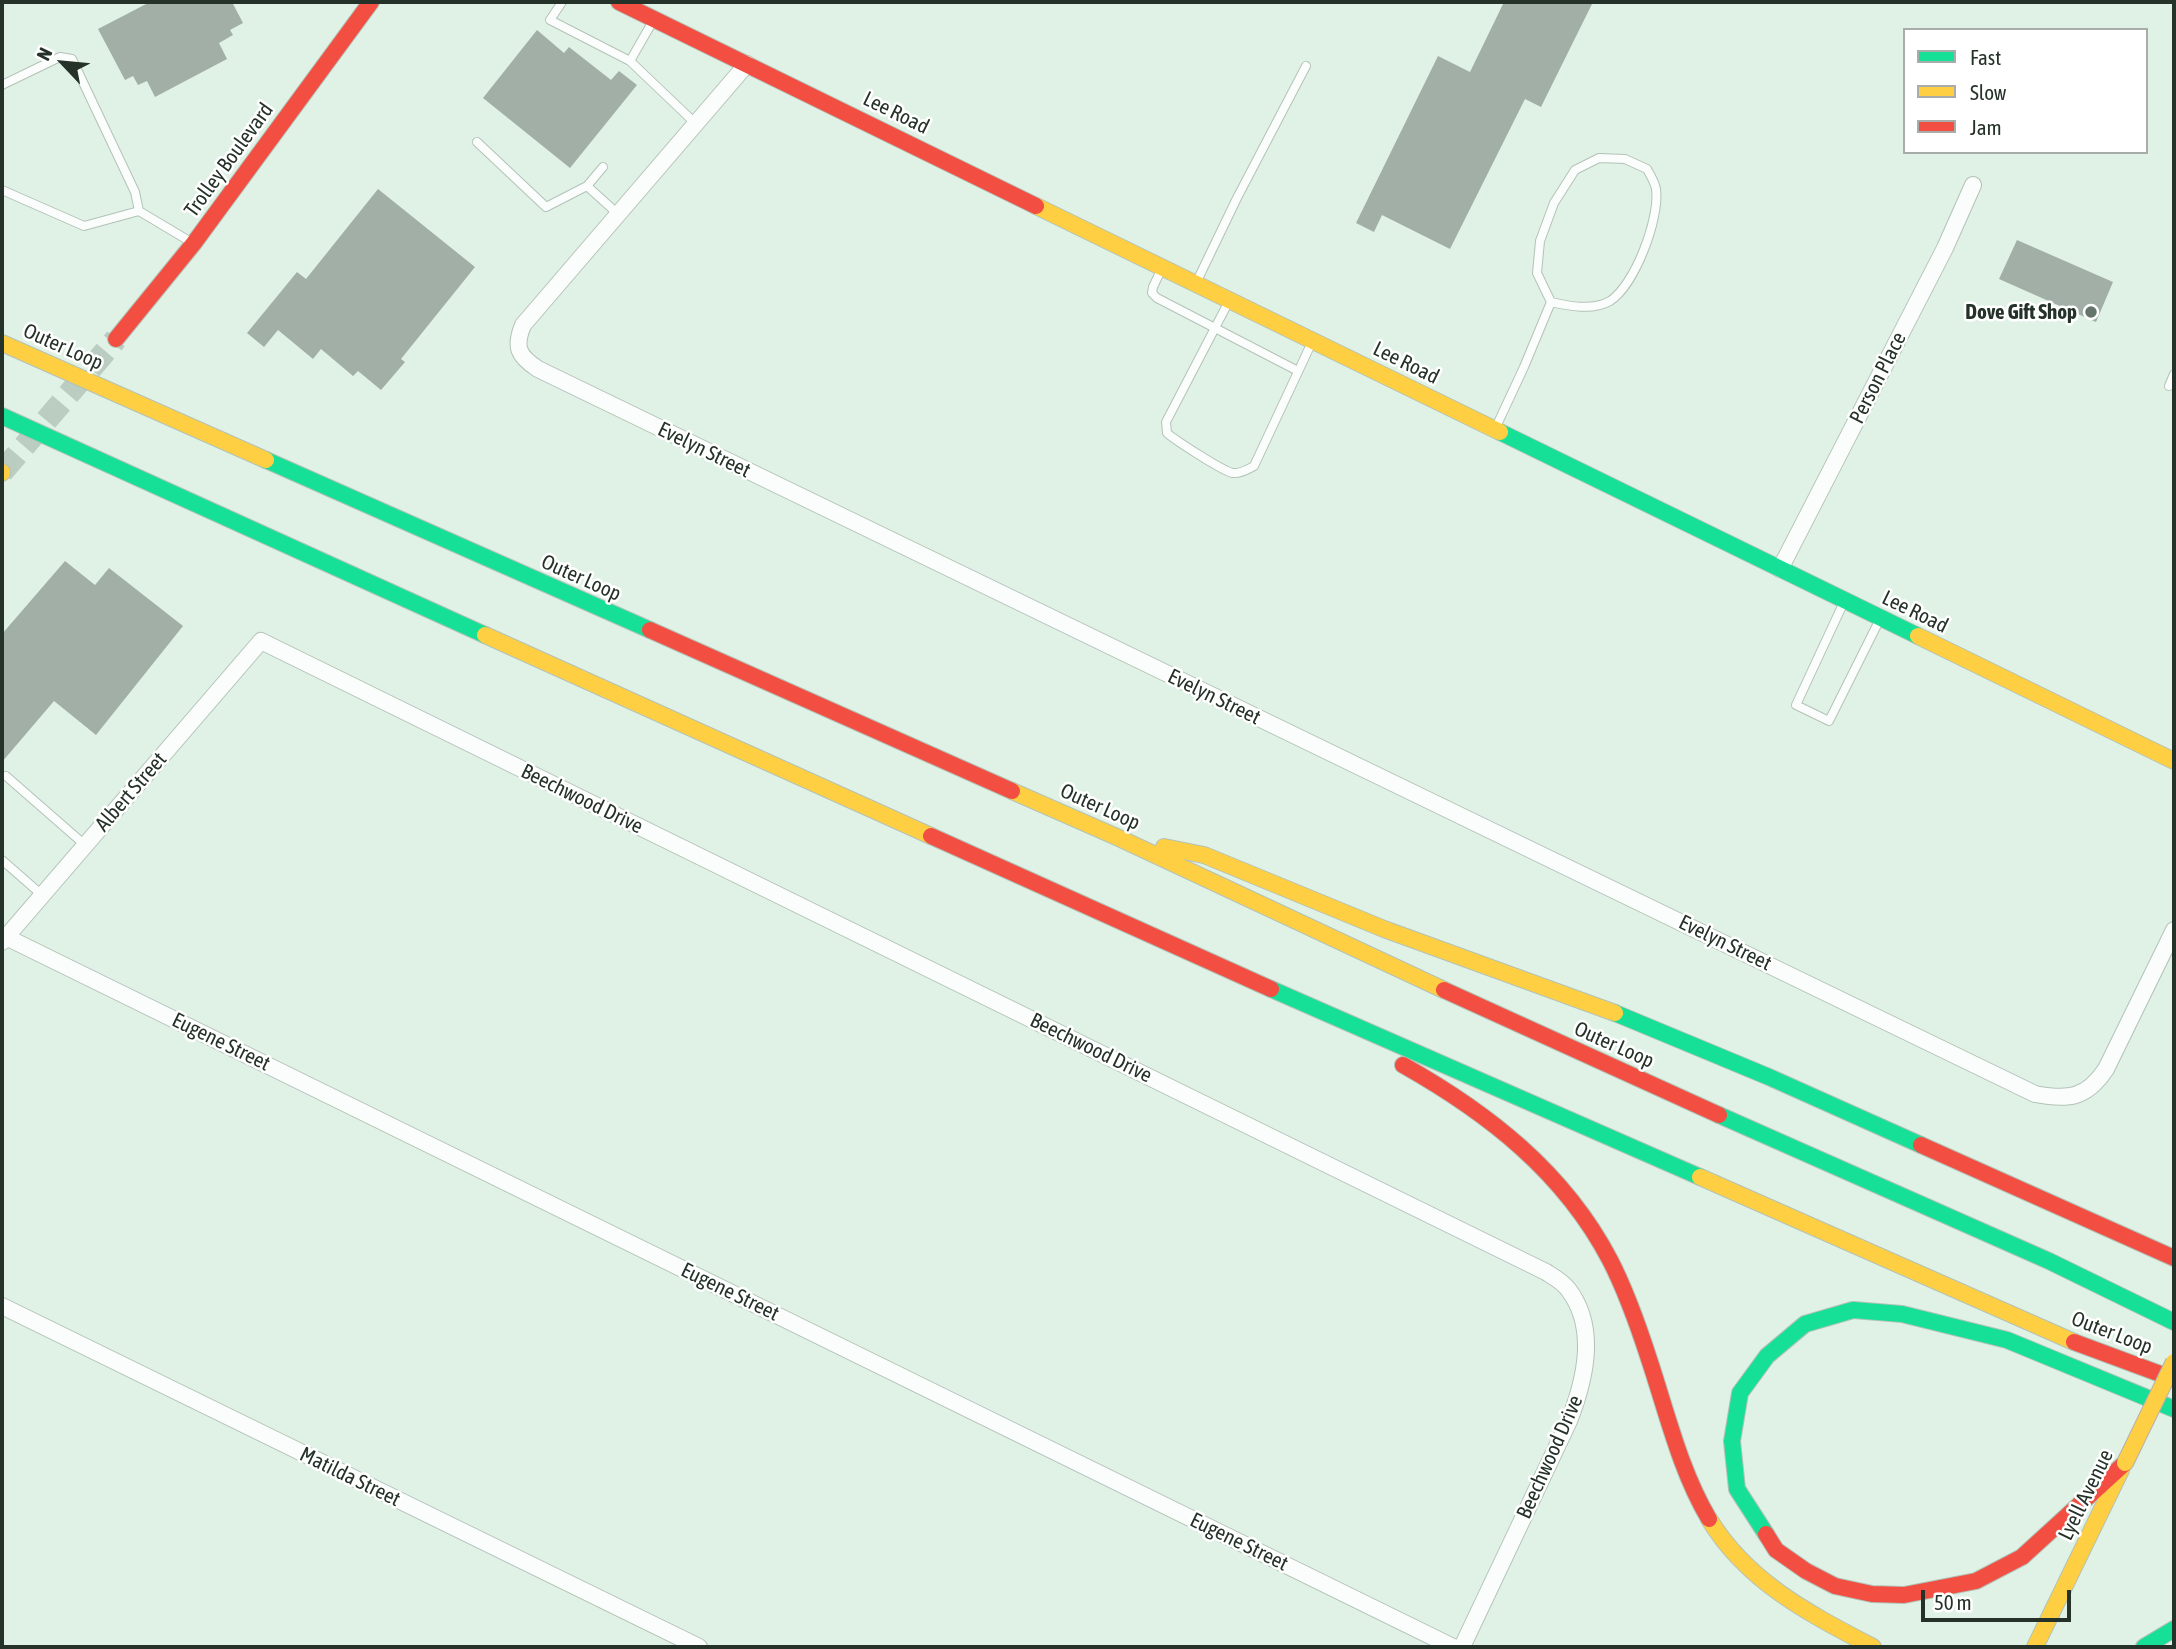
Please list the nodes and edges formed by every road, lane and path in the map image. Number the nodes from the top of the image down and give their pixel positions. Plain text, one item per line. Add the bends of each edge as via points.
1 (371, 2) edge
2 (562, 2) edge
3 (619, 2) edge
4 (654, 18) junction
5 (630, 61) junction
6 (747, 64) junction
7 (1306, 66) dead end
8 (2, 85) edge
9 (695, 123) junction
10 (477, 142) dead end
11 (603, 167) dead end
12 (587, 186) junction
13 (1973, 186) dead end
14 (2, 190) edge
15 (139, 211) junction
16 (618, 215) junction
17 (194, 243) junction
18 (1162, 267) junction
19 (1196, 283) junction
20 (1230, 300) junction
21 (1551, 302) junction
22 (1214, 329) junction
23 (116, 339) tunnel mouth
24 (1313, 341) junction
25 (2, 343) edge
26 (1298, 372) junction
27 (2174, 374) edge
28 (2169, 386) dead end
29 (2, 416) edge
30 (1494, 429) junction
31 (1780, 569) junction
32 (1845, 601) junction
33 (1880, 618) junction
34 (261, 641) joint
35 (2174, 761) edge
36 (6, 776) dead end
37 (1119, 838) junction
38 (85, 845) junction
39 (2, 860) edge
40 (42, 895) junction
41 (2174, 930) edge
42 (4, 939) edge
43 (1167, 943) junction
44 (2174, 1258) edge
45 (1968, 1294) junction
46 (2, 1306) edge
47 (2174, 1322) edge
48 (2007, 1340) junction
49 (2174, 1362) edge
50 (2174, 1379) edge
51 (2174, 1409) edge
52 (2125, 1463) junction
53 (2174, 1629) edge
54 (699, 1647) edge
55 (1453, 1647) edge
56 (1462, 1647) edge
57 (1873, 1647) edge
58 (2035, 1647) edge
59 (2144, 1647) edge

1 - 17 main road, Trolley Boulevard
2 - 5 lane via 550,20
3 - 4 main road, Lee Road
4 - 5 lane
4 - 6 main road, Lee Road
5 - 9 lane
6 - 9 street, Evelyn Street
6 - 18 main road, Lee Road
7 - 19 lane
8 - 15 lane via 60,57 72,60 135,192
9 - 16 street, Evelyn Street
10 - 12 lane via 546,208
11 - 12 lane
12 - 16 lane
13 - 31 street, Person Place
14 - 15 lane via 84,226
15 - 17 lane
16 - 41 street, Evelyn Street via 523,325 519,350 537,369 2035,1094 2057,1098 2096,1084
17 - 23 main road, Trolley Boulevard
18 - 19 main road, Lee Road
18 - 22 lane via 1152,293
19 - 20 main road, Lee Road
20 - 22 lane
20 - 24 main road, Lee Road
21 - 21 lane via 1537,273 1540,241 1554,203 1575,170 1599,158 1625,159 1647,169 1656,188 1655,214 1643,255 1627,282 1609,301 1580,308
21 - 30 lane
22 - 26 lane
22 - 26 lane via 1166,422 1167,433 1232,473 1254,466
24 - 26 lane
24 - 30 main road, Lee Road
25 - 37 main road, Outer Loop
27 - 28 lane
29 - 43 main road, Outer Loop
30 - 31 main road, Lee Road
31 - 32 main road, Lee Road
32 - 33 main road, Lee Road
32 - 33 lane via 1796,705 1829,721
33 - 35 main road, Lee Road
34 - 38 street, Albert Street
34 - 56 street, Beechwood Drive via 1546,1272 1567,1287 1580,1309 1586,1336 1580,1392
36 - 38 lane
37 - 44 main road via 1204,855 1384,929 1597,1005
37 - 47 main road, Outer Loop via 1537,1034 2049,1261
38 - 40 street, Albert Street
39 - 40 lane
40 - 42 street, Albert Street
42 - 55 street, Eugene Street
43 - 45 main road, Outer Loop
43 - 57 main road via 1442,1087 1506,1134 1557,1182 1617,1273 1703,1511 1730,1550 1757,1576 1788,1600
45 - 48 main road
45 - 50 main road, Outer Loop via 2083,1346
46 - 54 street, Matilda Street
48 - 51 main road
48 - 52 main road via 1902,1314 1853,1310 1805,1324 1767,1356 1740,1393 1732,1441 1737,1489 1776,1550 1835,1586 1872,1594 1905,1595 1976,1581 2022,1557
49 - 52 main road, Lyell Avenue, bridge
52 - 58 main road, Lyell Avenue
53 - 59 main road

